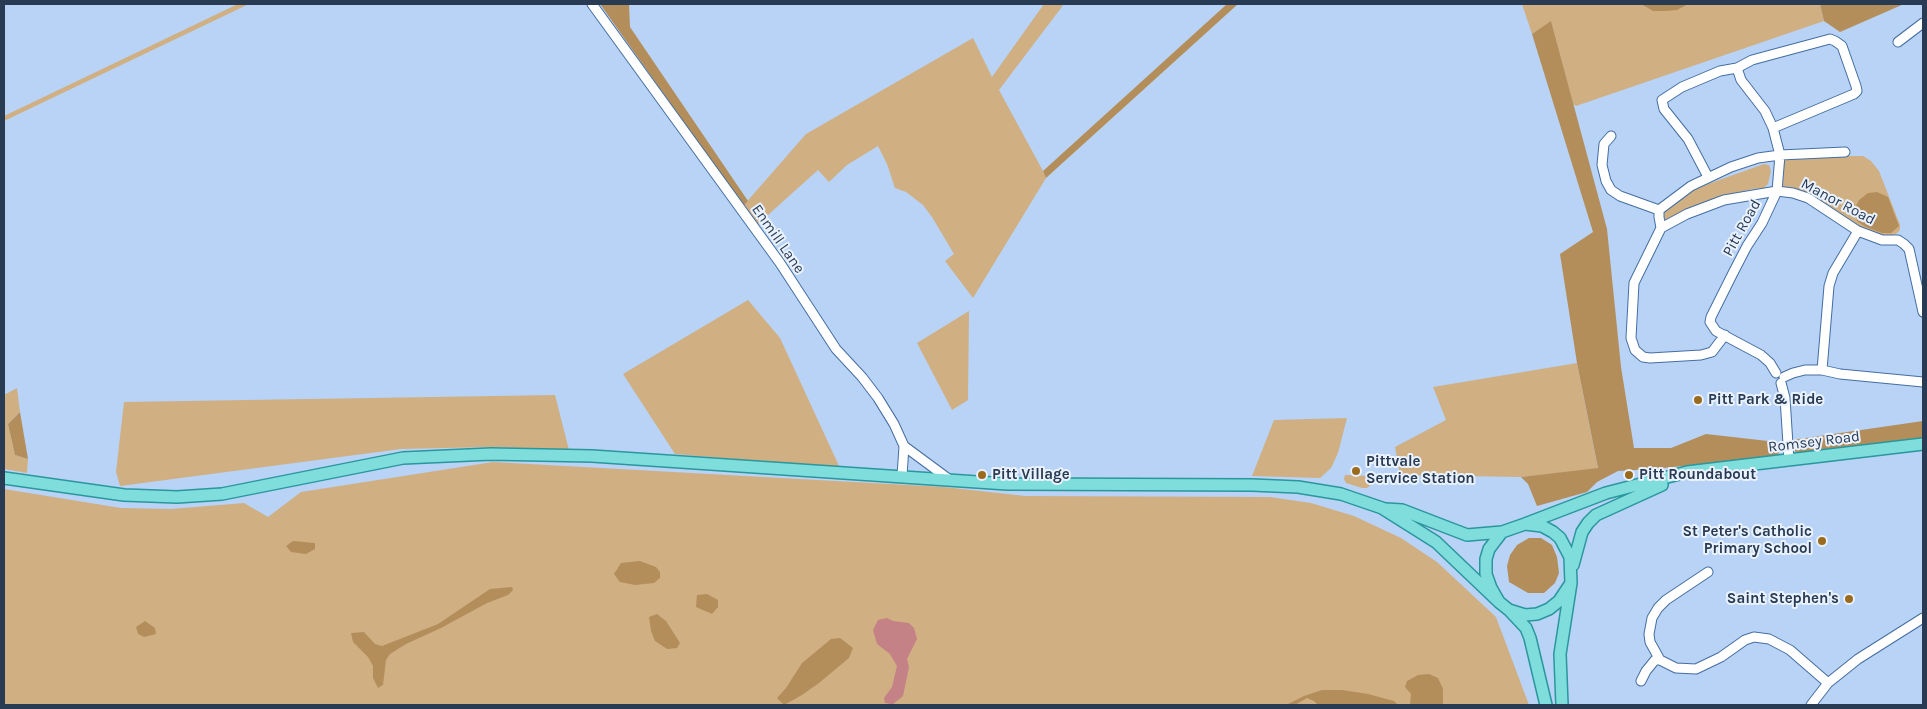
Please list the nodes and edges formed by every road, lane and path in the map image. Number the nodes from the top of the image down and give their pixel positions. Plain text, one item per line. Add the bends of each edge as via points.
1 (592, 4) edge
2 (1923, 23) edge
3 (1898, 42) dead end
4 (1737, 68) junction
5 (1773, 128) junction
6 (1611, 136) dead end
7 (1845, 152) dead end
8 (1780, 154) junction
9 (1708, 177) junction
10 (1777, 190) junction
11 (1659, 210) junction
12 (1662, 228) junction
13 (1858, 231) junction
14 (1923, 312) edge
15 (1725, 335) junction
16 (1822, 370) junction
17 (1780, 377) junction
18 (1923, 382) edge
19 (1923, 444) edge
20 (904, 446) junction
21 (1789, 460) junction
22 (1709, 471) junction
23 (902, 476) junction
24 (4, 478) edge
25 (950, 480) junction
26 (1382, 508) junction
27 (1525, 524) junction
28 (1502, 532) junction
29 (1708, 572) dead end
30 (1572, 577) junction
31 (1504, 606) junction
32 (1923, 618) edge
33 (1660, 660) junction
34 (1641, 681) dead end
35 (1828, 682) junction
36 (1546, 705) edge
37 (1562, 705) edge
38 (1811, 705) edge

1 - 20 street, Enmill Lane via 780,263 836,349 878,398
2 - 3 street
4 - 5 street, Pitt Road via 1741,80 1765,111
4 - 5 street via 1752,60 1830,39 1842,46 1857,91
4 - 9 street via 1720,71 1682,87 1662,100 1664,109 1688,139
5 - 8 street, Pitt Road
6 - 11 street via 1604,144 1602,165 1611,190
7 - 8 street
8 - 9 street via 1758,158
8 - 10 street, Pitt Road
9 - 11 street
10 - 12 street via 1724,200
10 - 13 street, Manor Road via 1808,198
10 - 15 street, Pitt Road via 1711,317 1713,328
11 - 12 street
12 - 15 street via 1634,283 1630,329 1633,345 1639,354 1650,358 1701,355 1712,352
13 - 14 street, Manor Road via 1882,240 1898,240 1909,249
13 - 16 street via 1833,272 1829,286
15 - 17 street, Pitt Road via 1761,355
16 - 17 street via 1793,372
16 - 18 street
17 - 21 street via 1785,398
19 - 21 main road, Romsey Road
20 - 23 street
20 - 25 street, Enmill Lane
21 - 22 main road, Romsey Road
22 - 27 main road, Romsey Road via 1688,472 1606,493
22 - 30 main road, Romsey Road via 1665,484 1596,515 1582,532
23 - 24 main road via 592,456 491,454 403,458 222,494 177,497 124,495
23 - 25 main road
25 - 26 main road via 1007,484 1252,484 1341,494
26 - 28 main road via 1402,510 1467,535
26 - 31 main road via 1436,542
27 - 28 main road
27 - 30 main road via 1542,526 1560,538 1570,557
28 - 31 main road via 1489,549 1486,574 1491,588
29 - 33 street via 1666,600 1652,618 1650,642
30 - 31 main road via 1559,601 1549,609 1526,615
30 - 37 main road, Romsey Road via 1560,654
31 - 36 main road via 1526,628
32 - 35 street
33 - 34 street via 1655,660
33 - 35 street via 1676,668 1696,669 1754,637 1769,639 1790,650
35 - 38 street

